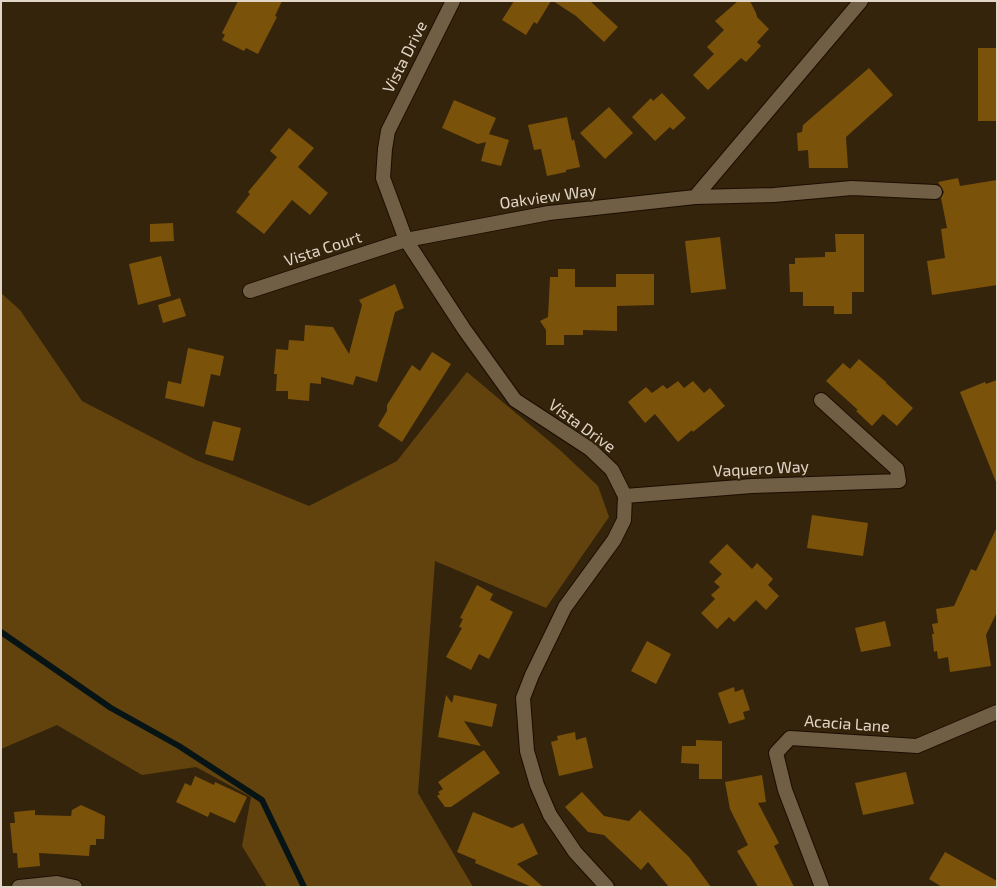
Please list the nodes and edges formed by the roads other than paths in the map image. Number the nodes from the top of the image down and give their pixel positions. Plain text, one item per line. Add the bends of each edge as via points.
1 (454, 1) edge
2 (861, 1) edge
3 (935, 192) dead end
4 (695, 197) junction
5 (406, 240) junction
6 (250, 290) dead end
7 (821, 400) dead end
8 (625, 496) junction
9 (997, 712) edge
10 (19, 887) edge
11 (75, 887) edge
12 (607, 887) edge
13 (822, 887) edge

1 - 5 street, Vista Drive via 388,131 384,149 383,178
2 - 4 street
3 - 4 street, Oakview Way via 852,188 774,195
4 - 5 street, Oakview Way via 549,212
5 - 6 street, Vista Court
5 - 8 street, Vista Drive via 515,400 590,449 612,470
7 - 8 street, Vaquero Way via 896,469 899,481 752,486
8 - 12 street, Vista Drive via 624,520 614,540 565,607 523,698 527,751 550,815 575,852
9 - 13 street, Acacia Lane via 917,746 790,738 776,753 785,790
10 - 11 street via 57,883

